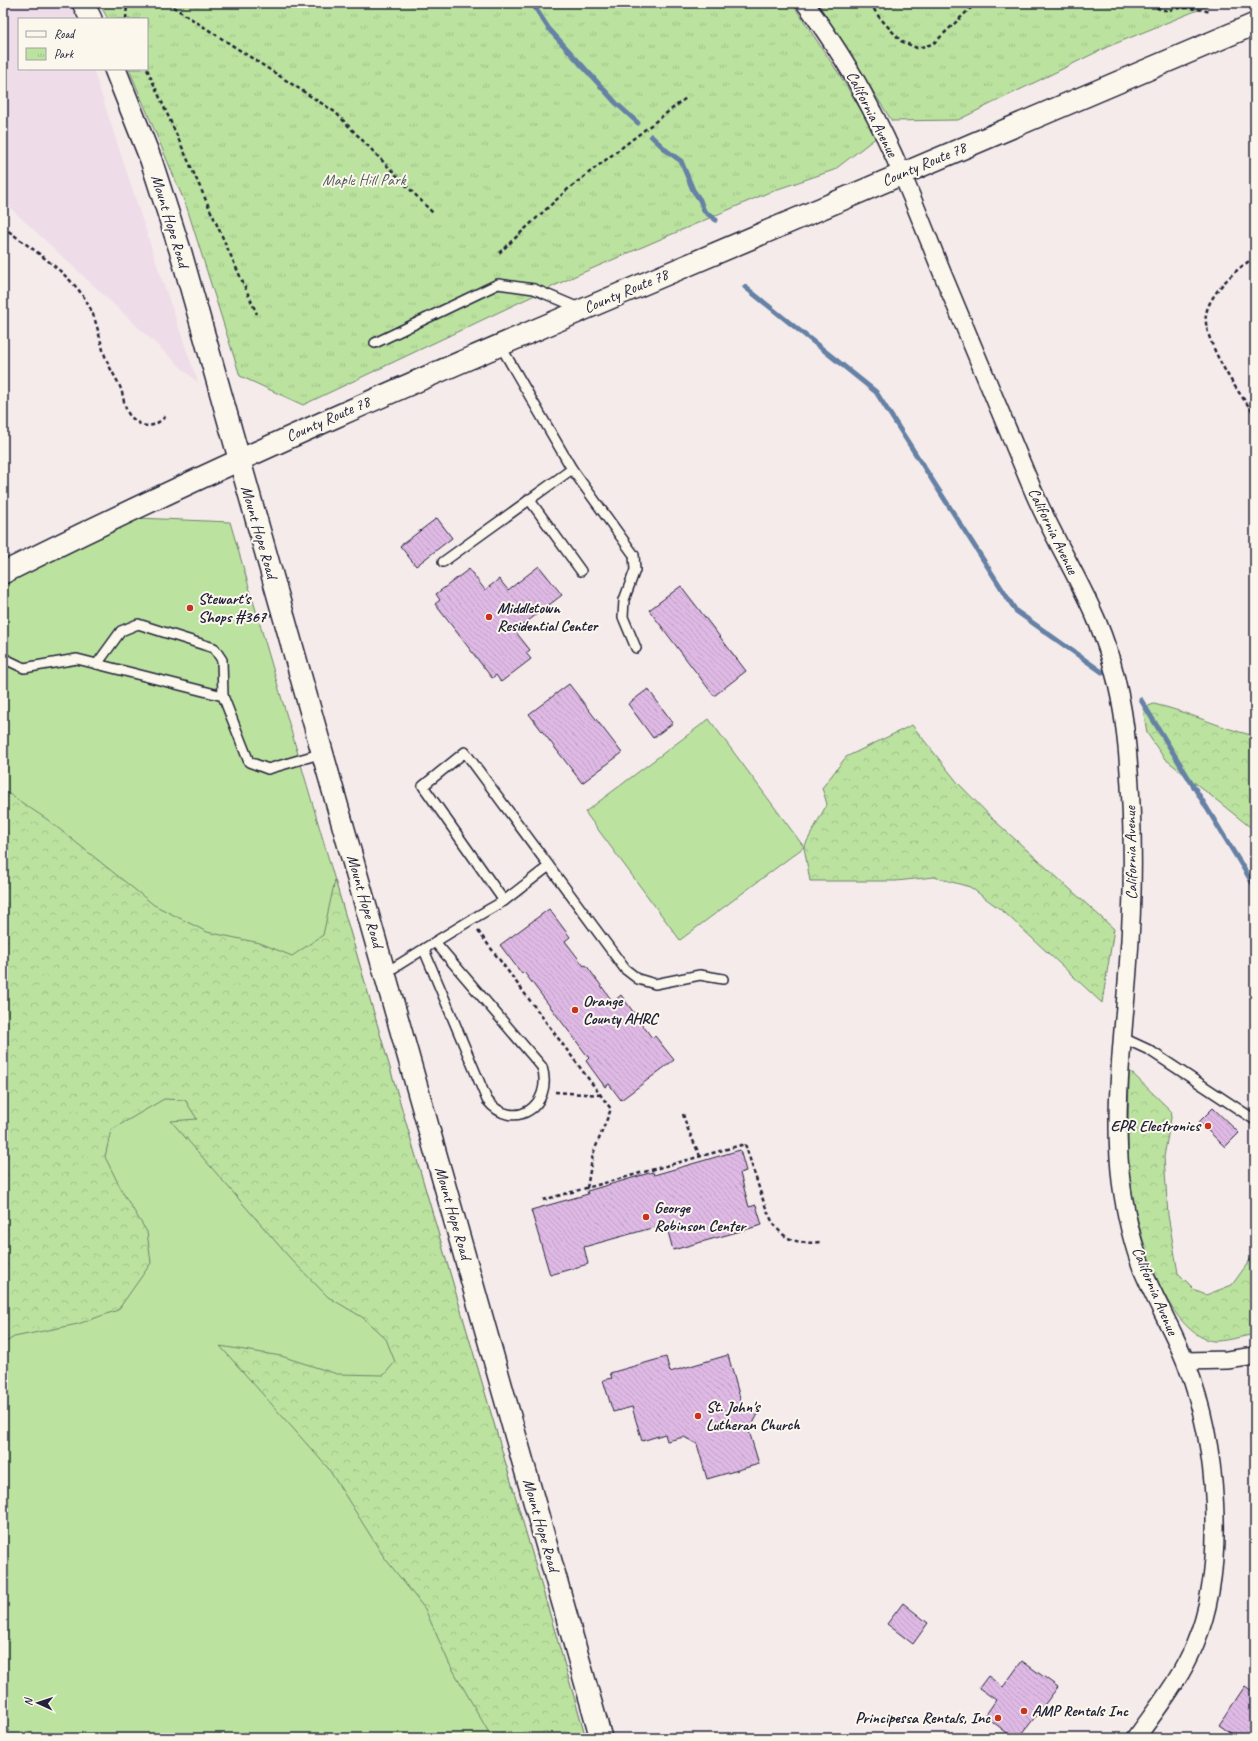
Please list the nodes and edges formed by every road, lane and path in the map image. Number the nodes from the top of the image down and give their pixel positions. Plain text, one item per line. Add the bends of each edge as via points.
1 (82, 3) edge
2 (127, 3) edge
3 (168, 3) edge
4 (806, 3) edge
5 (870, 3) edge
6 (976, 3) edge
7 (1151, 3) edge
8 (1211, 12) dead end
9 (90, 18) edge
10 (126, 18) edge
11 (1255, 24) edge
12 (115, 70) edge
13 (147, 70) edge
14 (686, 98) dead end
15 (902, 174) junction
16 (433, 213) dead end
17 (3, 227) edge
18 (499, 253) dead end
19 (1255, 258) edge
20 (582, 310) junction
21 (257, 314) dead end
22 (375, 343) dead end
23 (500, 345) junction
24 (1255, 414) edge
25 (167, 415) dead end
26 (238, 460) junction
27 (572, 469) junction
28 (529, 499) junction
29 (443, 562) dead end
30 (581, 571) dead end
31 (3, 573) edge
32 (636, 648) dead end
33 (3, 658) edge
34 (97, 664) junction
35 (222, 696) junction
36 (323, 753) junction
37 (549, 866) junction
38 (504, 901) junction
39 (470, 920) junction
40 (435, 942) junction
41 (424, 950) junction
42 (385, 973) junction
43 (723, 979) dead end
44 (1121, 1037) junction
45 (543, 1092) junction
46 (601, 1095) junction
47 (683, 1114) dead end
48 (1255, 1120) edge
49 (700, 1156) junction
50 (587, 1188) junction
51 (543, 1200) dead end
52 (820, 1242) dead end
53 (1255, 1356) edge
54 (1186, 1361) junction
55 (601, 1738) edge
56 (1136, 1738) edge

1 - 9 street
2 - 10 path
3 - 16 path via 335,112
4 - 15 street, California Avenue via 853,75
5 - 6 path via 901,41 917,48 933,44
7 - 8 path via 1157,9 1165,11 1183,8
11 - 15 street, County Route 78
12 - 26 street, Mount Hope Road via 151,160 181,253
13 - 21 path
14 - 18 path via 568,189
15 - 20 street, County Route 78
15 - 44 street, California Avenue via 1037,500 1097,621 1116,680 1127,742 1132,860 1131,925
17 - 25 path via 51,264 82,293 94,316 107,362 121,390 129,415 139,425 151,426
19 - 24 path via 1228,279 1215,295 1206,314 1206,323 1218,358 1239,394
20 - 22 lane via 534,289 498,284
20 - 23 street, County Route 78
23 - 26 street, County Route 78
23 - 27 lane
26 - 31 street, County Route 78 via 96,526
26 - 36 street, Mount Hope Road
27 - 28 lane
27 - 32 lane via 634,555 636,570 624,600 624,617
28 - 29 lane
28 - 30 lane
33 - 34 lane via 24,668 77,658
34 - 35 lane
34 - 35 lane via 121,631 138,624 214,648 222,660
35 - 36 lane via 249,762 268,769
36 - 42 street, Mount Hope Road
37 - 38 lane
37 - 38 lane via 465,752 423,786
37 - 43 lane via 625,969 638,979 659,984 700,975
38 - 39 lane
39 - 40 lane
39 - 46 path
40 - 41 lane
40 - 45 lane via 542,1067
41 - 42 lane
41 - 45 lane via 483,1093 493,1107 509,1114 522,1114 535,1106
42 - 55 street, Mount Hope Road
44 - 48 lane via 1149,1050
44 - 54 street, California Avenue via 1119,1156 1127,1218 1143,1270
45 - 46 path
46 - 50 path via 611,1109 593,1154
47 - 49 path
49 - 50 path
49 - 52 path via 745,1144 768,1216 776,1228 785,1237 796,1242
50 - 51 path
53 - 54 street
54 - 56 street, California Avenue via 1199,1400 1211,1467 1215,1526 1214,1557 1196,1644 1175,1683

